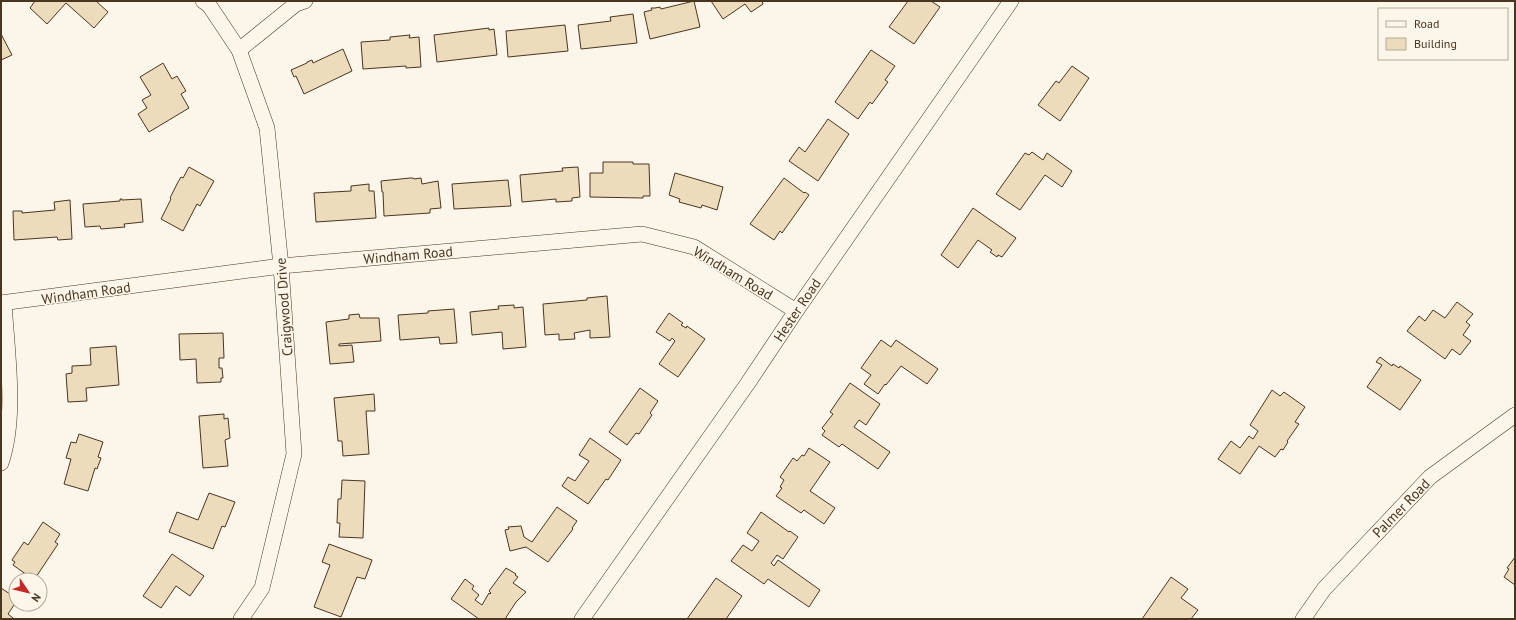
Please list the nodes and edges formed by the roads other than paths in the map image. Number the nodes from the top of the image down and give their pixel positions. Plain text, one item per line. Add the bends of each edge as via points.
1 (203, 1) edge
2 (305, 1) edge
3 (1010, 1) edge
4 (239, 50) junction
5 (281, 266) junction
6 (3, 303) edge
7 (796, 311) junction
8 (1515, 415) edge
9 (1, 463) edge
10 (241, 619) edge
11 (582, 619) edge
12 (1303, 619) edge

1 - 4 street, Craigwood Drive via 209,4
2 - 4 street via 296,4
3 - 7 street, Hester Road
4 - 5 street, Craigwood Drive via 267,128
5 - 6 street, Windham Road
5 - 7 street, Windham Road via 642,234 694,247
5 - 10 street, Craigwood Drive via 294,454 262,588
6 - 9 street via 10,410
7 - 11 street, Hester Road
8 - 12 street, Palmer Road via 1430,477 1324,589

